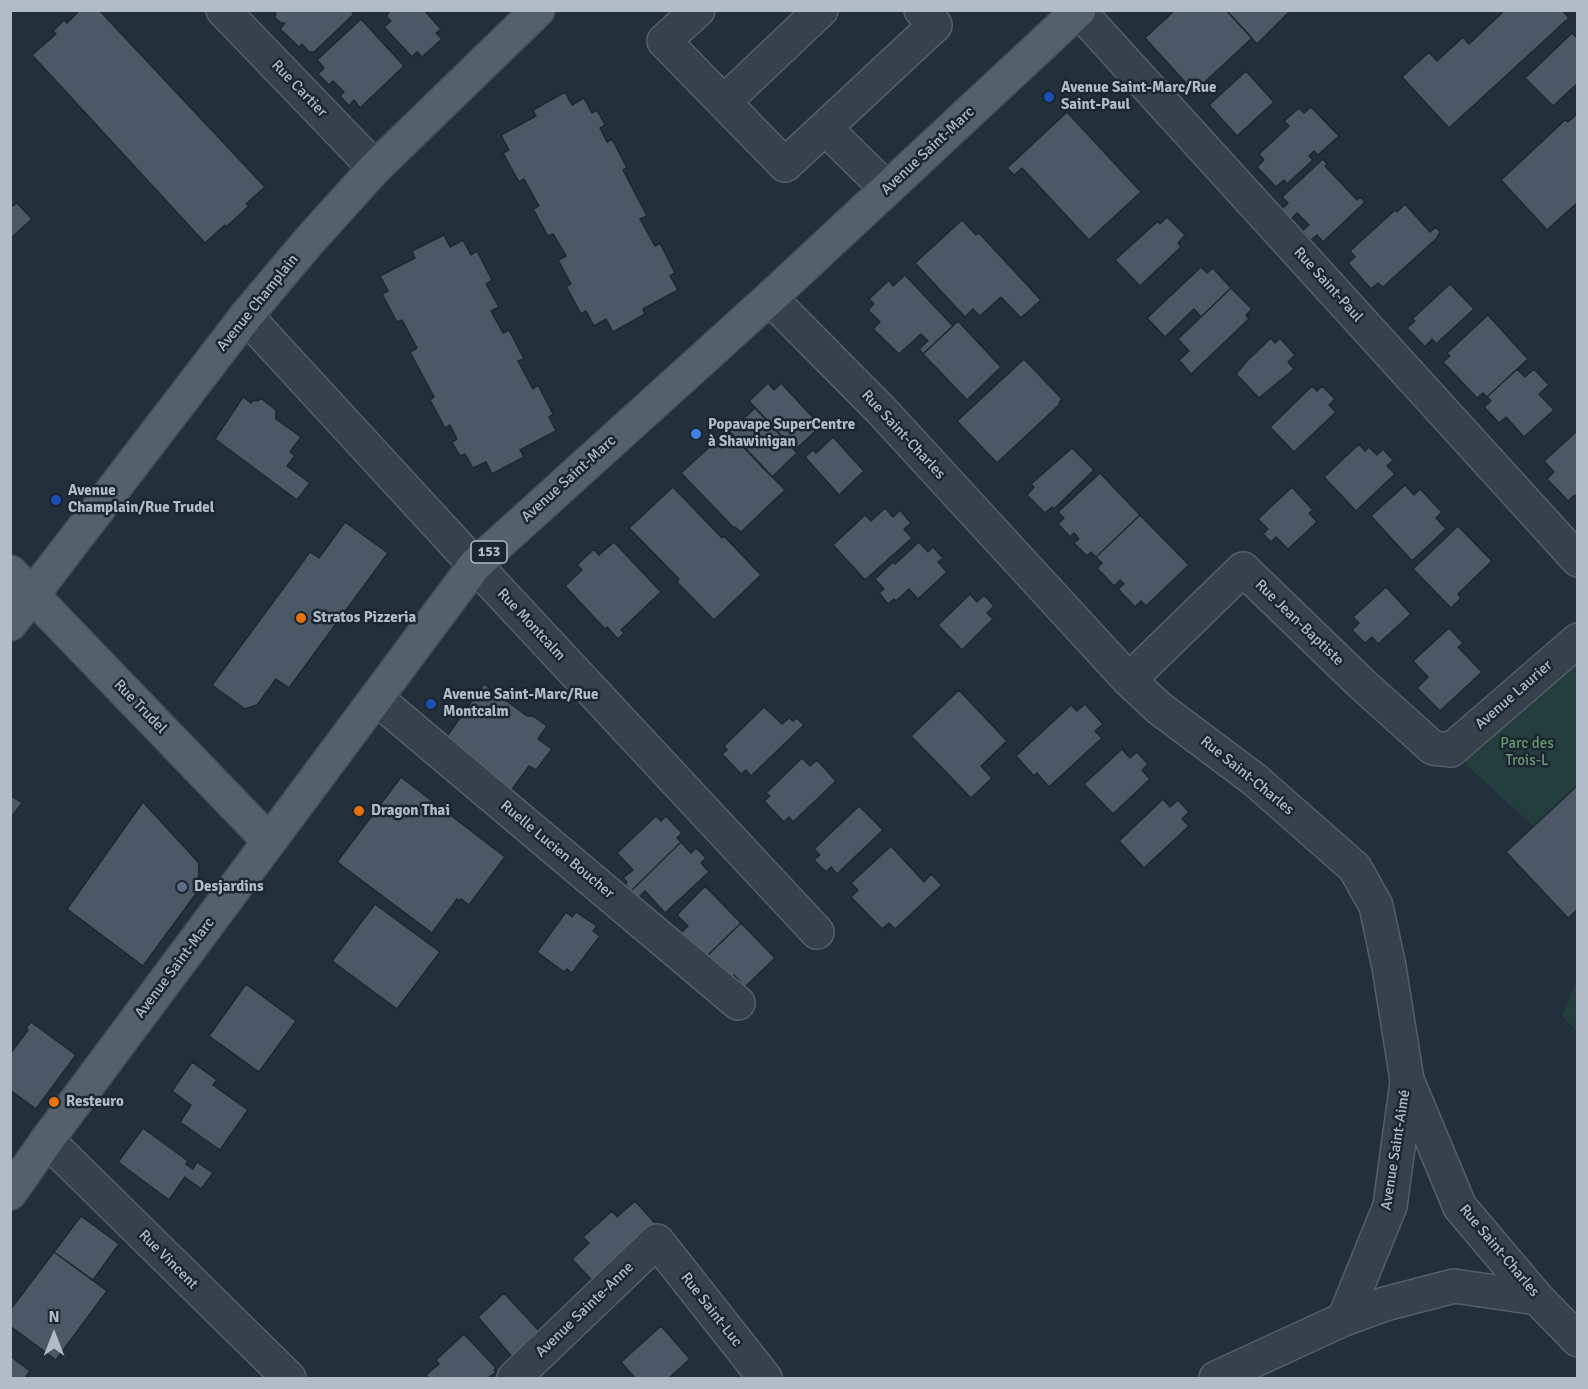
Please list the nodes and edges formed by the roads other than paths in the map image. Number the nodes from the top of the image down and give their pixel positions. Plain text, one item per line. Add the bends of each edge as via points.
1 (223, 10) edge
2 (538, 10) edge
3 (698, 10) edge
4 (821, 10) edge
5 (921, 10) edge
6 (1078, 11) edge
7 (724, 102) junction
8 (825, 128) junction
9 (375, 168) junction
10 (887, 189) junction
11 (770, 297) junction
12 (246, 316) junction
13 (1578, 560) edge
14 (474, 565) junction
15 (21, 583) edge
16 (10, 624) edge
17 (1578, 640) edge
18 (1129, 680) junction
19 (376, 698) junction
20 (1451, 750) joint
21 (269, 841) junction
22 (818, 932) dead end
23 (738, 1003) dead end
24 (1407, 1080) junction
25 (47, 1140) junction
26 (10, 1193) edge
27 (657, 1241) joint
28 (1537, 1298) junction
29 (1344, 1319) junction
30 (1578, 1340) edge
31 (290, 1378) edge
32 (514, 1378) edge
33 (765, 1378) edge
34 (1216, 1378) edge

1 - 9 street, Rue Cartier
2 - 9 main road, Avenue Champlain
3 - 7 street via 664,41
4 - 7 street
5 - 8 street via 935,25
6 - 10 main road, Avenue Saint-Marc / 153
6 - 13 street, Rue Saint-Paul
7 - 8 street via 785,165
8 - 10 street
9 - 12 main road, Avenue Champlain
10 - 11 main road, Avenue Saint-Marc / 153
11 - 14 main road, Avenue Saint-Marc / 153
11 - 18 street, Rue Saint-Charles via 881,410
12 - 14 street, Rue Montcalm
12 - 15 main road, Avenue Champlain
14 - 19 main road, Avenue Saint-Marc / 153
14 - 22 street, Rue Montcalm
15 - 16 main road, Avenue Champlain
15 - 21 main road, Rue Trudel
17 - 20 street, Avenue Laurier
18 - 20 street, Rue Jean-Baptiste via 1242,569 1433,748
18 - 24 street, Rue Saint-Charles via 1159,708 1255,780 1355,868 1376,906
19 - 21 main road, Avenue Saint-Marc / 153
19 - 23 street, Ruelle Lucien Boucher
21 - 25 main road, Avenue Saint-Marc / 153
24 - 28 street, Rue Saint-Charles via 1460,1207
24 - 29 street, Avenue Saint-Aimé via 1390,1206
25 - 26 main road, Avenue Saint-Marc / 153
25 - 31 street, Rue Vincent
27 - 32 street, Avenue Sainte-Anne
27 - 33 street, Rue Saint-Luc
28 - 29 street via 1454,1286
28 - 30 street, Rue Saint-Charles
29 - 34 street

